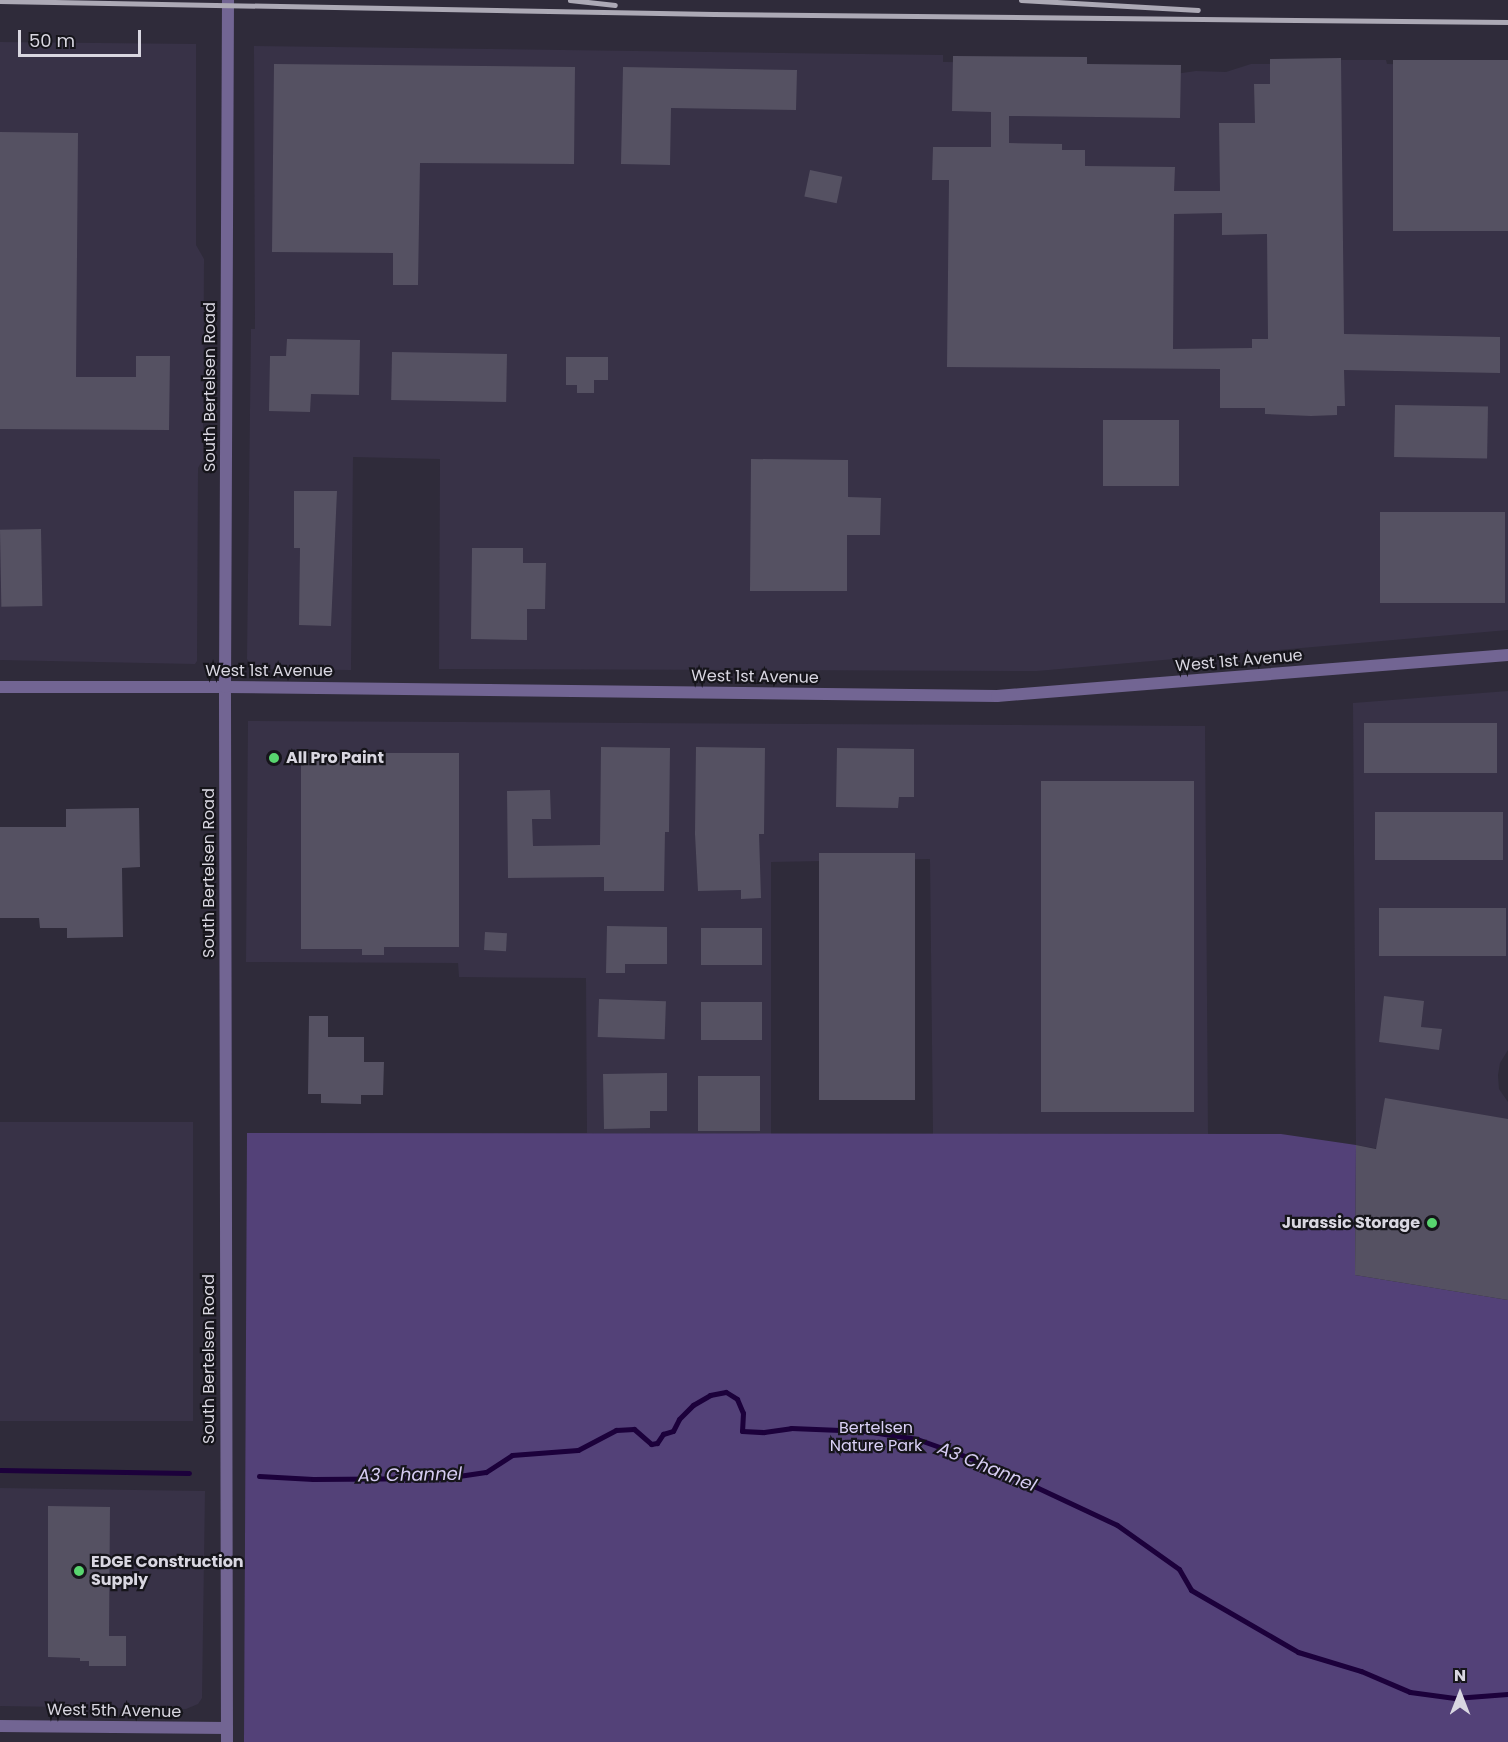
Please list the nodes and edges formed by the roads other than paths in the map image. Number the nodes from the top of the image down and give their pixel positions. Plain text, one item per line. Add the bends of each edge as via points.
1 (228, 2) edge
2 (1508, 655) edge
3 (0, 687) edge
4 (225, 687) junction
5 (0, 1726) edge
6 (227, 1728) junction
7 (227, 1742) edge

1 - 4 street, South Bertelsen Road
2 - 4 street, West 1st Avenue via 997,696
3 - 4 street, West 1st Avenue
4 - 6 street, South Bertelsen Road
5 - 6 street, West 5th Avenue
6 - 7 street, South Bertelsen Road

